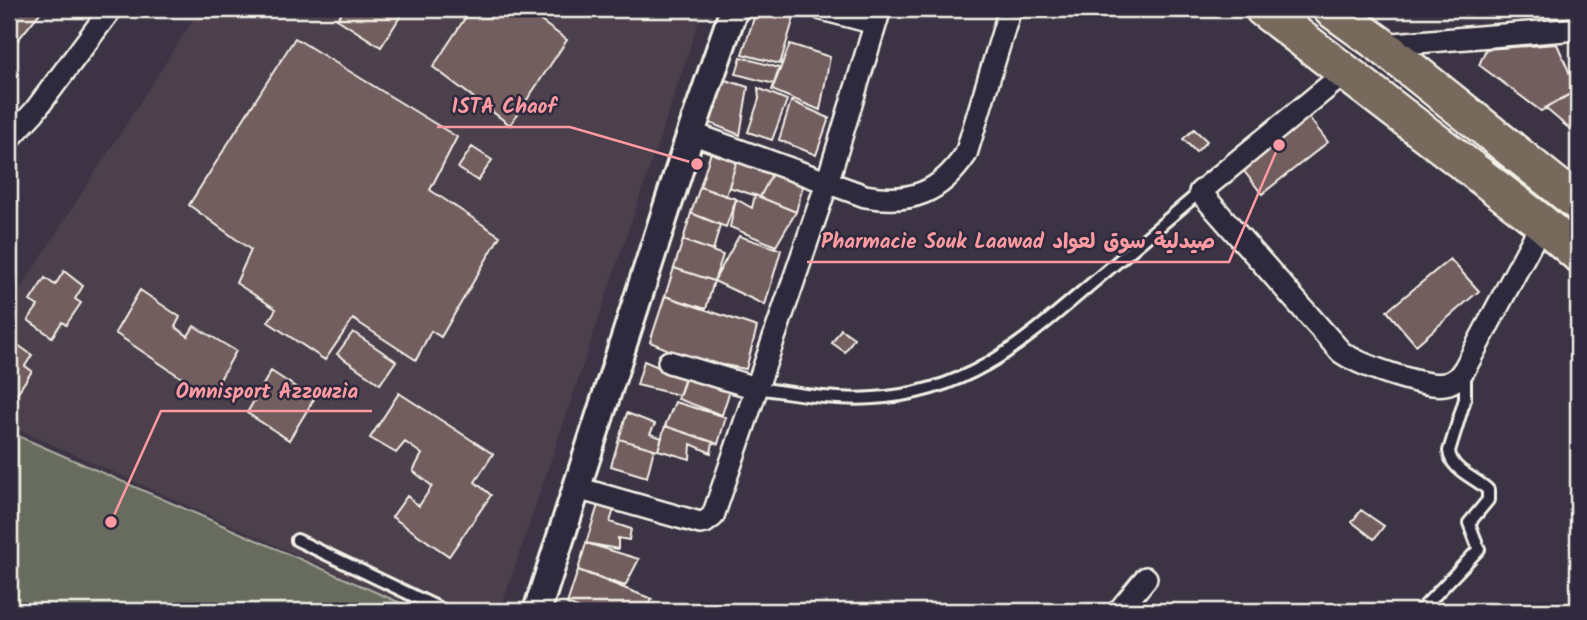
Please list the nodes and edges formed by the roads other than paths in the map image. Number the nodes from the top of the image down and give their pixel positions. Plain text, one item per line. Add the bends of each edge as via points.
1 (111, 9) edge
2 (734, 9) edge
3 (822, 9) edge
4 (1010, 9) edge
5 (1263, 9) edge
6 (1331, 9) edge
7 (878, 16) edge
8 (1578, 29) edge
9 (1381, 45) junction
10 (1346, 72) junction
11 (691, 133) junction
12 (9, 139) edge
13 (827, 183) junction
14 (1200, 192) junction
15 (1578, 203) edge
16 (1542, 223) junction
17 (1578, 254) edge
18 (669, 362) dead end
19 (1465, 368) junction
20 (757, 388) junction
21 (578, 488) junction
22 (297, 540) dead end
23 (1146, 578) dead end
24 (445, 611) edge
25 (537, 611) edge
26 (1119, 611) edge
27 (1420, 611) edge

1 - 12 street
2 - 11 street
3 - 7 street
4 - 13 street via 966,154 941,184 923,193 885,199
5 - 10 highway
6 - 9 highway
7 - 13 street
8 - 9 street
9 - 15 highway
10 - 14 street
10 - 16 highway
11 - 13 street
11 - 21 street
13 - 20 street
14 - 19 street via 1327,338 1353,361 1440,385 1455,380
14 - 20 lane via 1030,336 971,374 941,387 873,398
16 - 17 highway
16 - 19 street
18 - 20 street
19 - 27 lane via 1465,399 1449,451 1457,467 1488,490 1488,500 1469,523 1479,549
20 - 21 street via 716,512 709,520 700,523
21 - 25 street
22 - 24 lane
23 - 26 street

